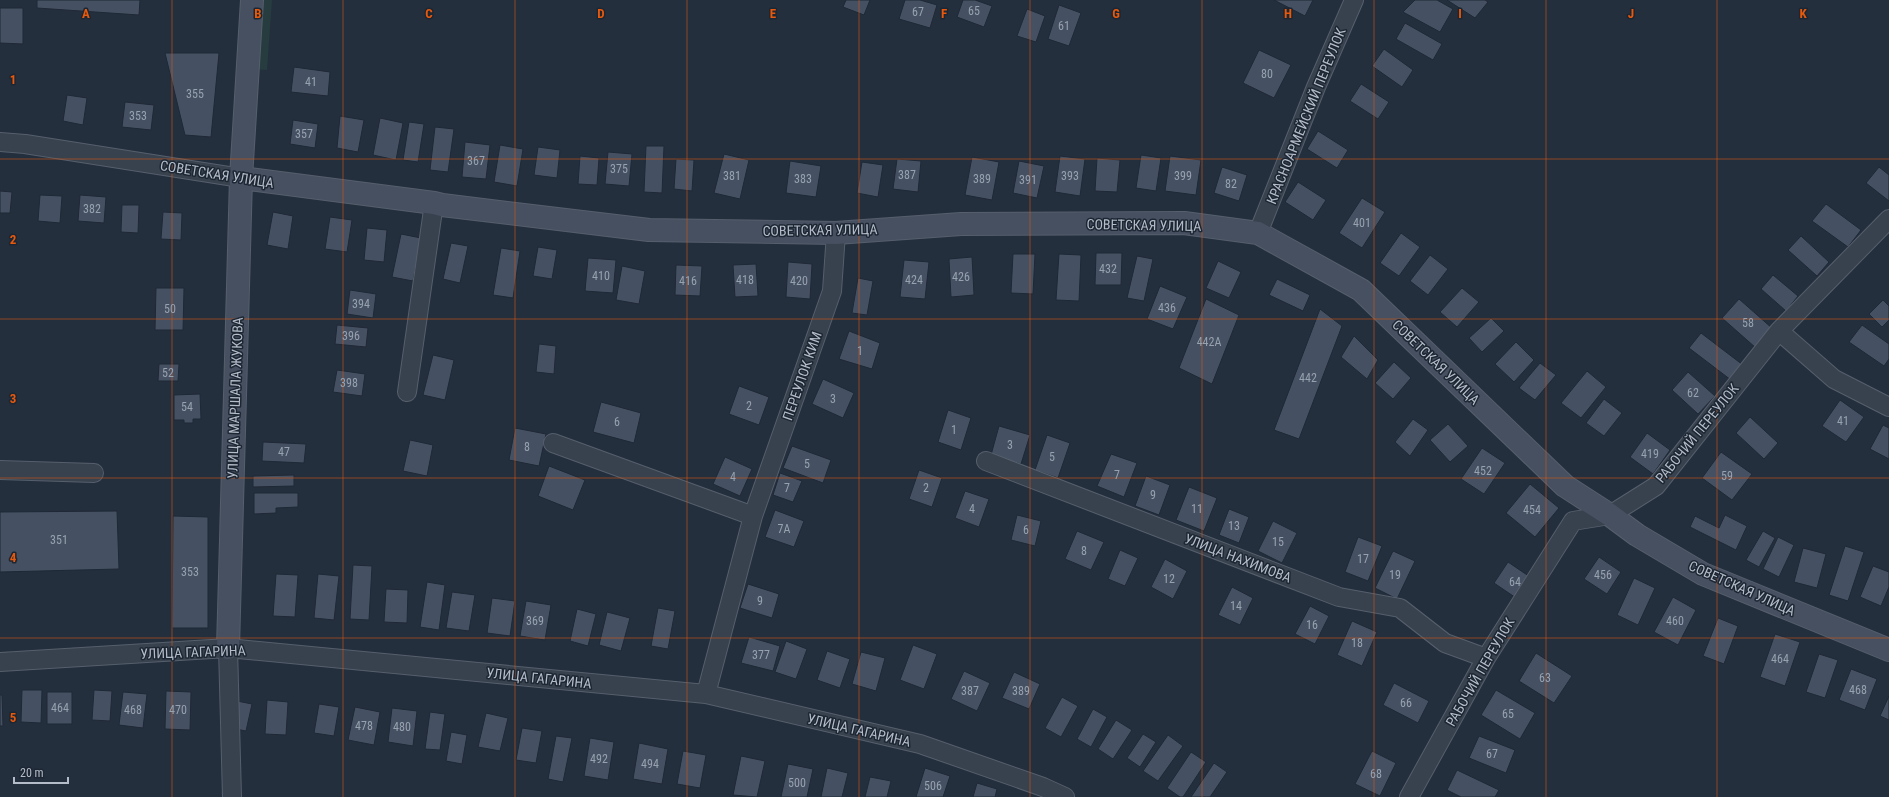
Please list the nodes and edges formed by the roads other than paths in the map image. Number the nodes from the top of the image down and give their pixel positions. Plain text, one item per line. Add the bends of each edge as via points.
1 (252, 0) edge
2 (1354, 0) edge
3 (0, 142) edge
4 (241, 178) junction
5 (434, 203) junction
6 (1889, 219) edge
7 (836, 233) junction
8 (1258, 233) junction
9 (1779, 331) junction
10 (407, 392) dead end
11 (1889, 407) edge
12 (553, 443) dead end
13 (986, 461) dead end
14 (0, 470) edge
15 (94, 473) dead end
16 (1610, 515) junction
17 (753, 516) junction
18 (228, 648) junction
19 (1889, 650) edge
20 (1486, 658) junction
21 (0, 662) edge
22 (706, 694) junction
23 (232, 797) edge
24 (1065, 797) edge
25 (1409, 797) edge

1 - 4 street, УЛИЦА МАРШАЛА ЖУКОВА
2 - 8 street, КРАСНОАРМЕЙСКИЙ ПЕРЕУЛОК
3 - 4 street, СОВЕТСКАЯ УЛИЦА
4 - 5 street, СОВЕТСКАЯ УЛИЦА
4 - 18 street, УЛИЦА МАРШАЛА ЖУКОВА
5 - 7 street, СОВЕТСКАЯ УЛИЦА via 649,230
5 - 10 street
6 - 9 street, РАБОЧИЙ ПЕРЕУЛОК
7 - 8 street, СОВЕТСКАЯ УЛИЦА via 961,224 1184,223
7 - 17 street, ПЕРЕУЛОК КИМ via 832,291
8 - 16 street, СОВЕТСКАЯ УЛИЦА via 1361,290 1565,486
9 - 11 street via 1834,378
9 - 16 street, РАБОЧИЙ ПЕРЕУЛОК via 1656,486
12 - 17 street
13 - 20 street, УЛИЦА НАХИМОВА via 1339,597 1400,608 1445,643
14 - 15 street
16 - 19 street, СОВЕТСКАЯ УЛИЦА via 1637,535 1703,574
16 - 20 street, РАБОЧИЙ ПЕРЕУЛОК via 1573,521
17 - 22 street, ПЕРЕУЛОК КИМ
18 - 21 street, УЛИЦА ГАГАРИНА
18 - 22 street, УЛИЦА ГАГАРИНА
18 - 23 street, УЛИЦА МАРШАЛА ЖУКОВА
20 - 25 street, РАБОЧИЙ ПЕРЕУЛОК
22 - 24 street, УЛИЦА ГАГАРИНА via 920,744 1036,784

